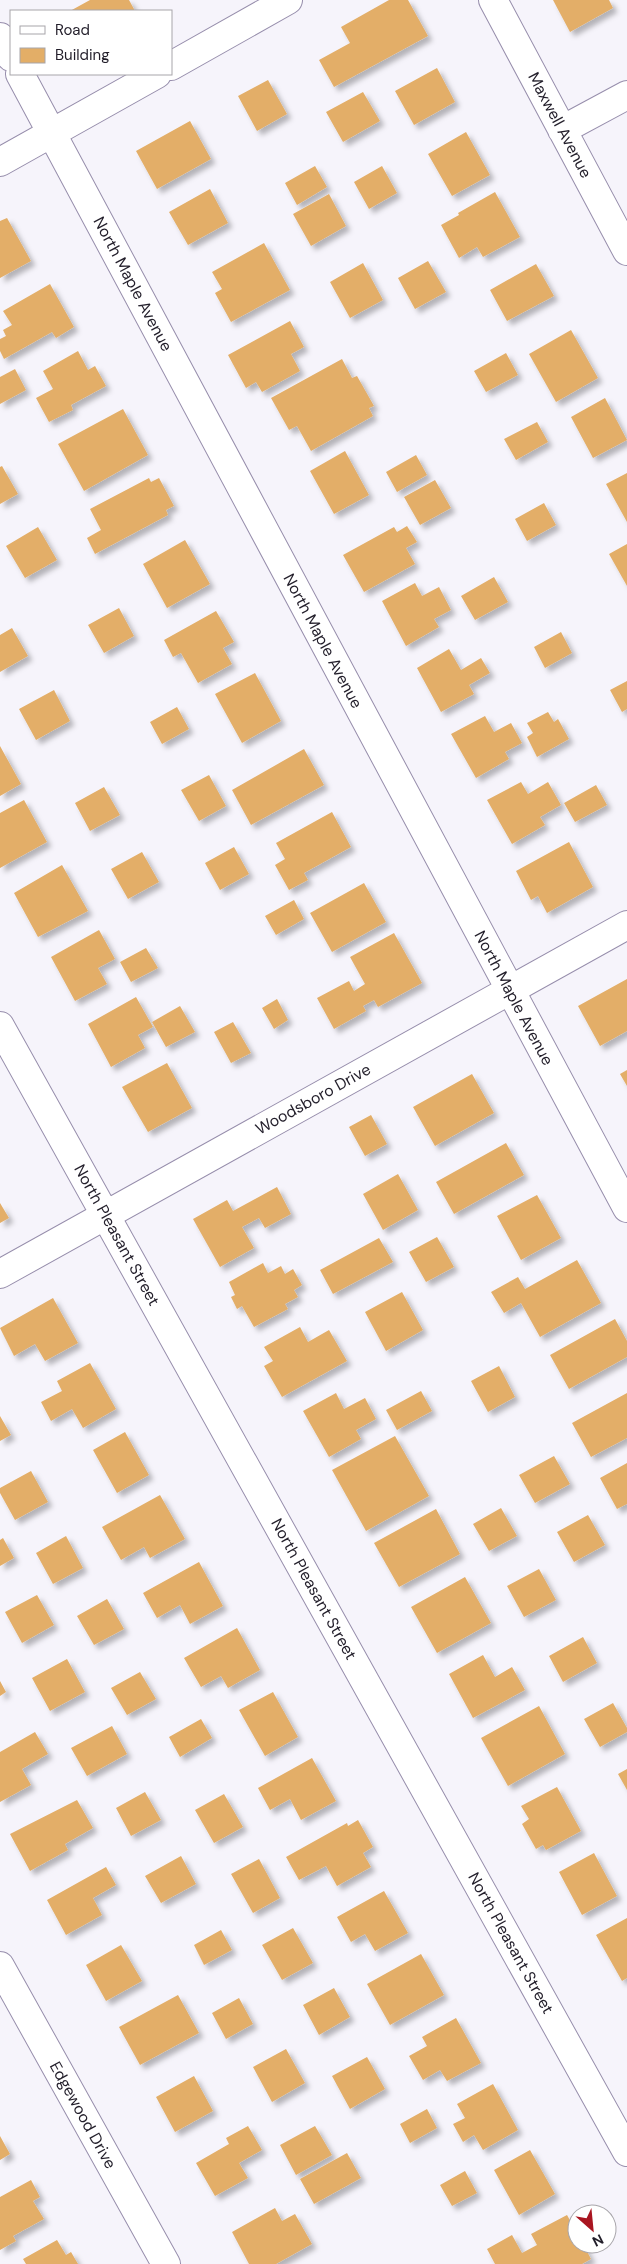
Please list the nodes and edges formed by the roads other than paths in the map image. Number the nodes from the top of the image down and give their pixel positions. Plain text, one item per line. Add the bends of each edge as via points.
1 (288, 0) edge
2 (493, 0) edge
3 (0, 37) edge
4 (10, 55) edge
5 (172, 65) edge
6 (21, 75) edge
7 (155, 75) edge
8 (627, 95) edge
9 (562, 130) junction
10 (52, 133) junction
11 (0, 162) edge
12 (627, 251) edge
13 (627, 925) edge
14 (510, 989) junction
15 (0, 1026) edge
16 (627, 1208) edge
17 (106, 1215) junction
18 (0, 1274) edge
19 (0, 1966) edge
20 (627, 2152) edge
21 (166, 2264) edge

1 - 5 street
2 - 9 street, Maxwell Avenue
3 - 4 street
6 - 10 street, North Maple Avenue
7 - 10 street
8 - 9 street
9 - 12 street, Maxwell Avenue
10 - 11 street
10 - 14 street, North Maple Avenue
13 - 14 street, Woodsboro Drive
14 - 16 street, North Maple Avenue
14 - 17 street, Woodsboro Drive
15 - 17 street, North Pleasant Street
17 - 18 street, Woodsboro Drive
17 - 20 street, North Pleasant Street
19 - 21 street, Edgewood Drive

